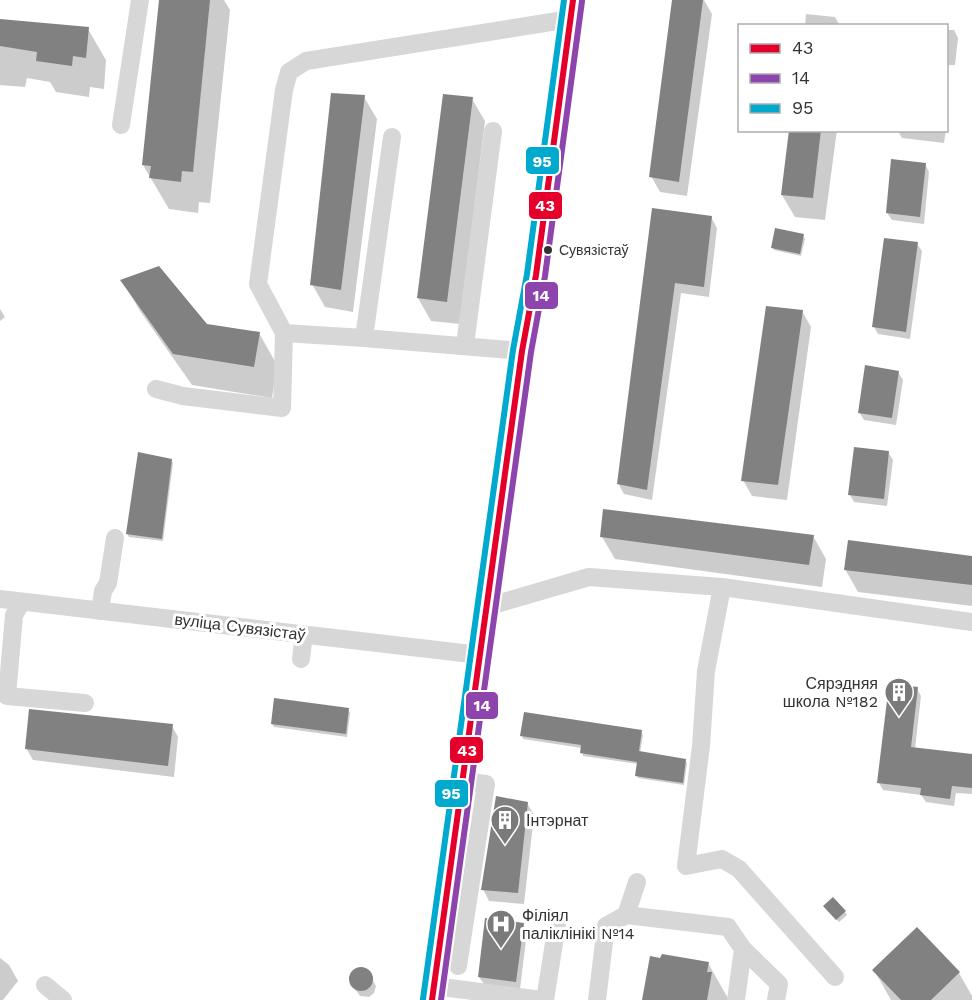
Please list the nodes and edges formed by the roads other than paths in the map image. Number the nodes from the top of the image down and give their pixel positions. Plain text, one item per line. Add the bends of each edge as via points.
1 (140, 0) edge
2 (573, 0) edge
3 (570, 19) junction
4 (121, 125) dead end
5 (493, 131) dead end
6 (392, 137) dead end
7 (284, 333) junction
8 (364, 338) junction
9 (465, 345) junction
10 (522, 351) junction
11 (156, 388) dead end
12 (115, 538) dead end
13 (722, 588) junction
14 (0, 599) edge
15 (22, 602) junction
16 (486, 606) junction
17 (100, 611) junction
18 (972, 622) edge
19 (304, 634) junction
20 (480, 655) junction
21 (301, 659) dead end
22 (85, 703) dead end
23 (462, 781) junction
24 (637, 882) dead end
25 (626, 915) junction
26 (558, 918) dead end
27 (743, 949) junction
28 (458, 966) dead end
29 (835, 976) dead end
30 (45, 985) dead end
31 (433, 993) edge
32 (63, 1000) edge
33 (544, 1000) edge
34 (597, 1000) edge
35 (736, 1000) edge
36 (776, 1000) edge

1 - 4 street
2 - 3 street
3 - 7 street via 306,61 289,72 258,284
3 - 10 street
5 - 9 street
6 - 8 street
7 - 8 street
7 - 11 street via 282,408 183,396
8 - 9 street
9 - 10 street
10 - 16 street
12 - 17 street
13 - 16 street via 589,577
13 - 18 street
13 - 29 street via 706,670 686,866 722,860 738,869
14 - 15 street, вуліца Сувязістаў
15 - 17 street, вуліца Сувязістаў
15 - 22 street via 14,615 8,696
16 - 20 street
17 - 19 street, вуліца Сувязістаў
19 - 20 street, вуліца Сувязістаў
19 - 21 street
20 - 23 street
23 - 28 street via 486,784
23 - 31 street
24 - 25 street
25 - 27 street via 728,927
25 - 34 street via 606,926
26 - 33 street
27 - 35 street
27 - 36 street via 779,984
30 - 32 street
31 - 33 street

